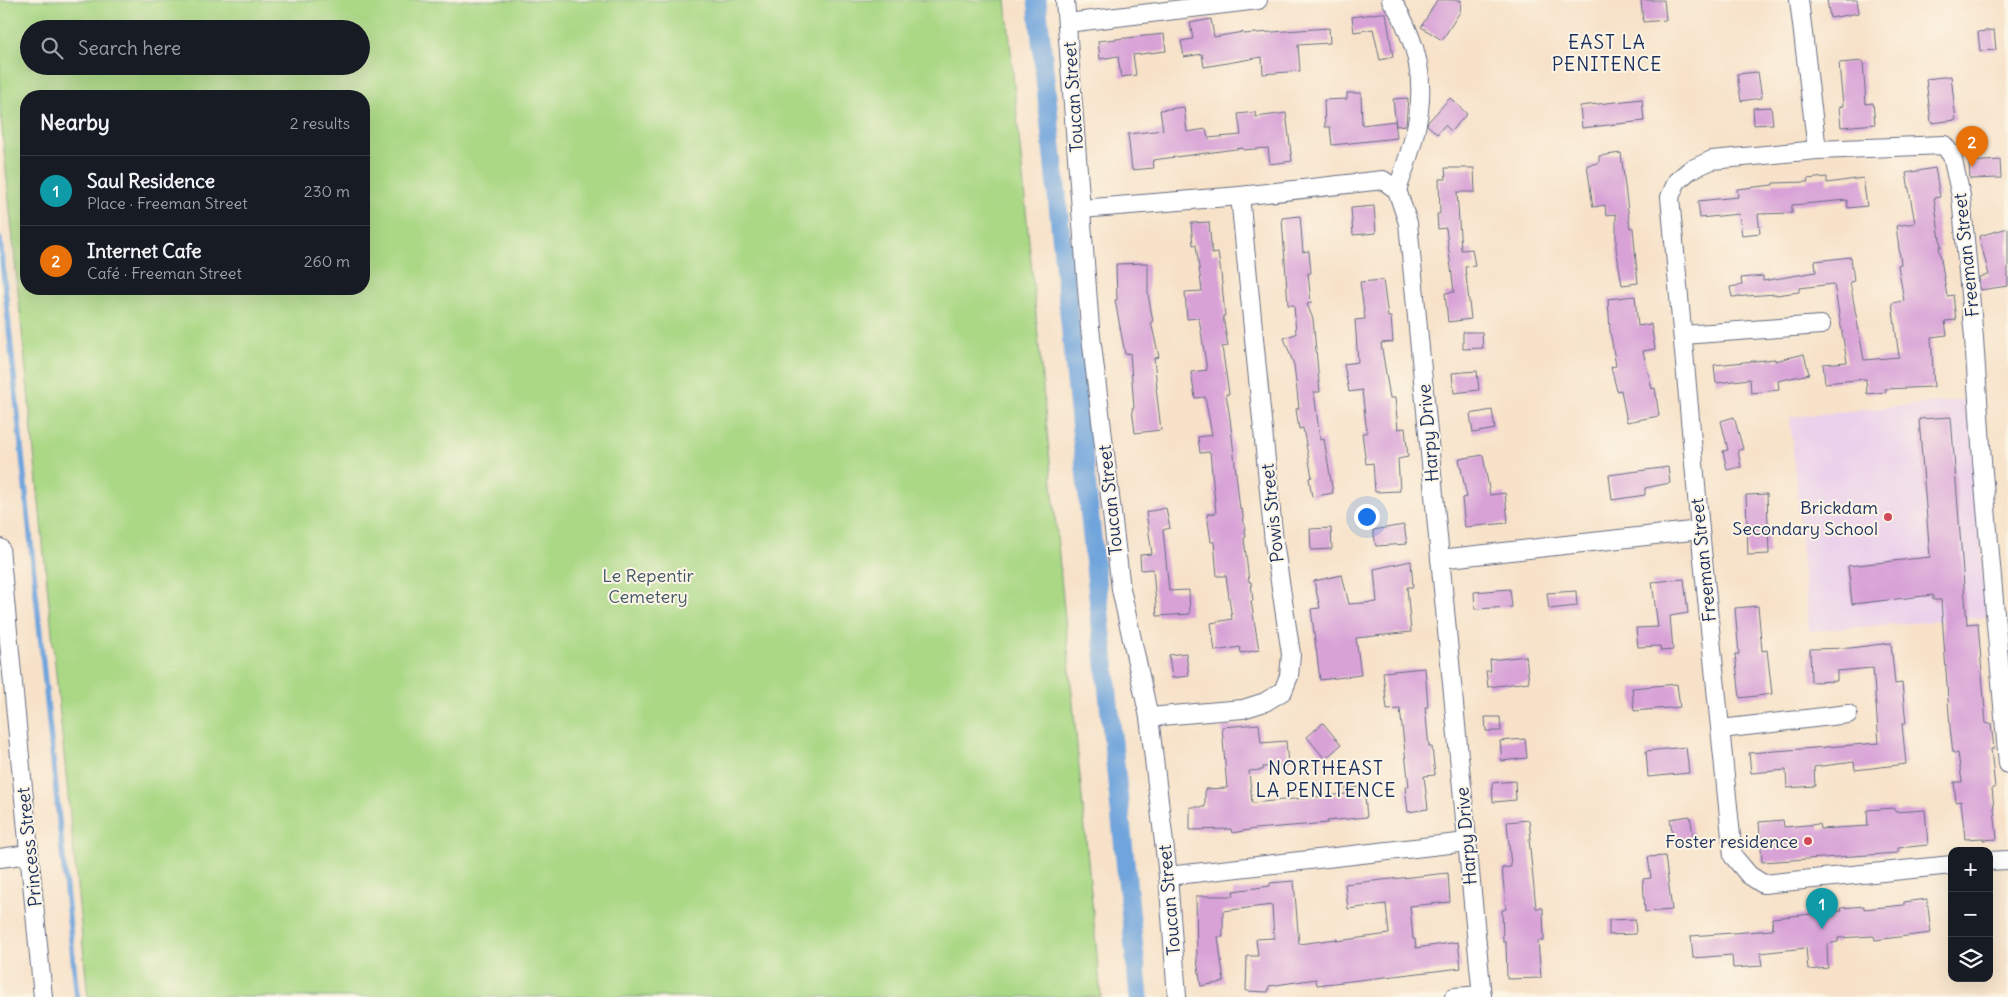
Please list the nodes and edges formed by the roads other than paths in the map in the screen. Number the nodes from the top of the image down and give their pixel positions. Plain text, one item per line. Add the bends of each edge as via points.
1 (1064, 0) edge
2 (1258, 0) edge
3 (1391, 0) edge
4 (1799, 0) edge
5 (1223, 2) edge
6 (1067, 23) junction
7 (1817, 150) junction
8 (1397, 190) junction
9 (1240, 196) junction
10 (1081, 209) junction
11 (1821, 325) dead end
12 (1683, 335) junction
13 (1700, 530) junction
14 (0, 548) edge
15 (1440, 559) junction
16 (1848, 714) dead end
17 (1149, 717) junction
18 (1721, 729) junction
19 (2008, 764) edge
20 (1467, 842) junction
21 (29, 854) junction
22 (0, 858) edge
23 (2008, 860) edge
24 (1993, 861) edge
25 (1948, 865) edge
26 (1168, 876) junction
27 (1482, 996) edge
28 (43, 997) edge
29 (1177, 997) edge
30 (1454, 997) edge

1 - 6 street, Toucan Street
2 - 5 street
3 - 8 street via 1413,42 1421,73 1421,98 1412,150
4 - 7 street
5 - 6 street
6 - 10 street, Toucan Street
7 - 12 street, Freeman Street via 1712,160 1690,170 1677,181 1670,197
7 - 19 street, Freeman Street via 1944,145 1952,156 1961,196
8 - 9 street via 1383,180
8 - 15 street, Harpy Drive via 1408,223
9 - 10 street
9 - 17 street, Powis Street via 1274,542 1291,654 1289,676 1283,691 1265,702 1243,709
10 - 17 street, Toucan Street via 1090,328 1121,589
11 - 12 street
12 - 13 street, Freeman Street
13 - 15 street
13 - 18 street, Freeman Street
14 - 21 street, Princess Street
15 - 20 street, Harpy Drive
16 - 18 street
17 - 26 street, Toucan Street
18 - 25 street, Freeman Street via 1734,856 1748,874 1763,884
20 - 26 street
20 - 27 street, Harpy Drive
21 - 22 street
21 - 28 street, Princess Street
23 - 24 street
26 - 29 street, Toucan Street
27 - 30 street

